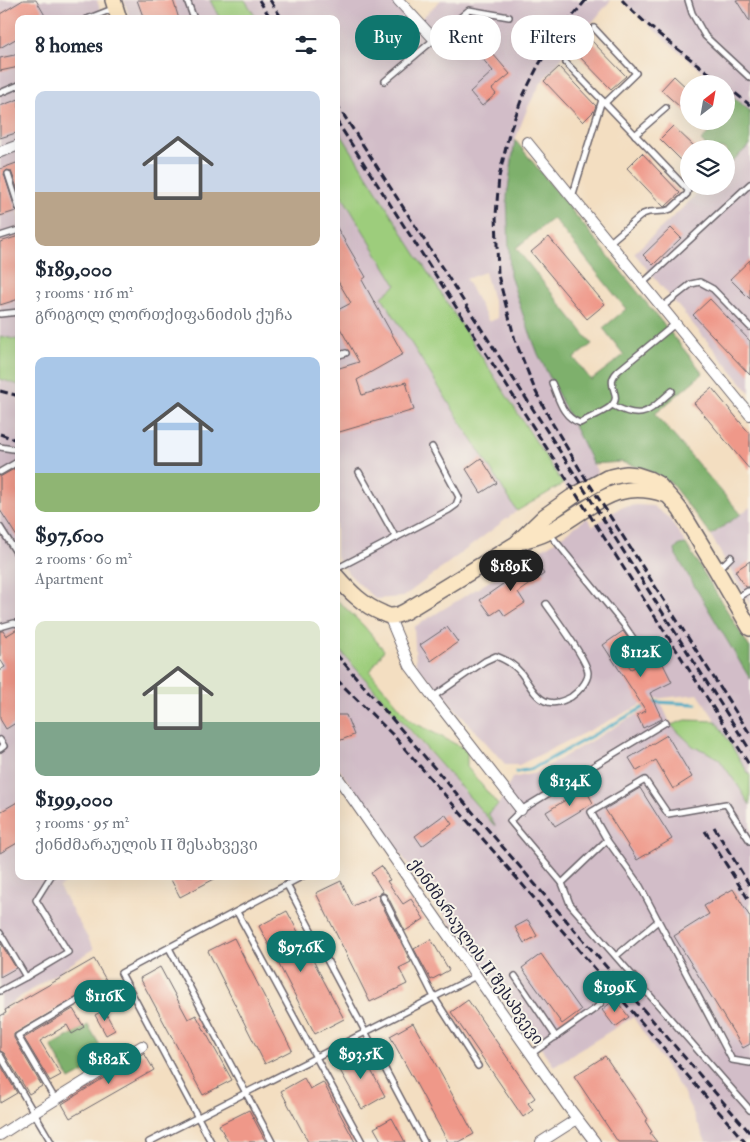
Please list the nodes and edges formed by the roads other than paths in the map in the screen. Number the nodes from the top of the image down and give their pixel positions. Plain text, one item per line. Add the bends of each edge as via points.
1 (187, 0) edge
2 (398, 0) edge
3 (688, 0) edge
4 (116, 9) edge
5 (99, 15) edge
6 (193, 15) edge
7 (464, 15) edge
8 (498, 15) edge
9 (501, 16) edge
10 (509, 17) dead end
11 (594, 28) dead end
12 (430, 36) edge
13 (430, 43) edge
14 (566, 63) dead end
15 (750, 78) edge
16 (385, 81) dead end
17 (15, 87) edge
18 (0, 93) edge
19 (603, 102) junction
20 (666, 108) dead end
21 (635, 135) junction
22 (526, 142) dead end
23 (15, 146) edge
24 (0, 152) edge
25 (8, 174) dead end
26 (750, 184) edge
27 (15, 196) edge
28 (572, 198) junction
29 (15, 231) edge
30 (0, 236) edge
31 (609, 243) junction
32 (642, 283) junction
33 (662, 307) junction
34 (15, 312) edge
35 (0, 314) edge
36 (676, 324) junction
37 (750, 327) edge
38 (346, 353) dead end
39 (340, 355) edge
40 (552, 383) dead end
41 (672, 391) dead end
42 (612, 405) junction
43 (750, 415) edge
44 (0, 447) edge
45 (432, 447) dead end
46 (15, 449) edge
47 (15, 463) edge
48 (0, 472) edge
49 (359, 472) dead end
50 (668, 495) junction
51 (0, 527) edge
52 (548, 532) junction
53 (396, 538) junction
54 (516, 544) junction
55 (15, 551) edge
56 (731, 557) dead end
57 (340, 567) edge
58 (716, 568) junction
59 (340, 581) edge
60 (750, 591) edge
61 (734, 600) junction
62 (546, 604) dead end
63 (389, 616) junction
64 (15, 623) edge
65 (0, 627) edge
66 (750, 628) edge
67 (637, 644) dead end
68 (433, 697) junction
69 (666, 722) dead end
70 (0, 740) edge
71 (0, 749) edge
72 (340, 782) edge
73 (521, 810) junction
74 (607, 840) junction
75 (750, 841) edge
76 (48, 880) edge
77 (296, 880) edge
78 (562, 883) junction
79 (287, 885) junction
80 (383, 898) dead end
81 (237, 912) junction
82 (658, 921) junction
83 (0, 933) edge
84 (170, 948) junction
85 (616, 956) junction
86 (476, 976) junction
87 (515, 976) dead end
88 (26, 977) junction
89 (591, 984) dead end
90 (0, 991) edge
91 (89, 994) dead end
92 (434, 997) junction
93 (365, 1032) junction
94 (556, 1037) junction
95 (142, 1046) dead end
96 (531, 1054) junction
97 (0, 1055) edge
98 (316, 1057) junction
99 (750, 1064) edge
100 (478, 1066) dead end
101 (246, 1093) junction
102 (55, 1099) junction
103 (750, 1110) edge
104 (34, 1113) junction
105 (198, 1117) junction
106 (577, 1119) junction
107 (0, 1135) edge
108 (51, 1142) edge
109 (149, 1142) edge
110 (211, 1142) edge
111 (272, 1142) edge
112 (362, 1142) edge
113 (424, 1142) edge
114 (540, 1142) edge
115 (595, 1142) edge

1 - 6 lane
2 - 12 street
3 - 15 lane via 705,36
4 - 5 lane
7 - 8 lane via 470,10
9 - 10 lane
11 - 19 lane via 636,73
13 - 16 lane
14 - 19 lane
17 - 18 lane
19 - 21 lane
19 - 28 lane
20 - 21 lane
21 - 31 lane via 688,190 671,209 643,214
22 - 28 street
23 - 24 street
25 - 27 lane
26 - 32 lane
28 - 31 street
29 - 30 lane
31 - 32 street
32 - 33 street
33 - 36 street
33 - 37 lane via 691,284 700,282 713,289
34 - 35 lane
36 - 42 lane via 618,371 613,378 616,400
36 - 43 street
38 - 39 lane
40 - 42 lane via 567,416 574,420 580,422
41 - 42 lane via 646,412 636,414
44 - 46 lane
45 - 53 lane via 459,497 456,505
47 - 48 lane
49 - 53 lane
50 - 52 street via 635,489 615,493
50 - 54 street via 658,484 637,475 607,478 545,516
50 - 58 street
51 - 55 lane
52 - 54 street
52 - 67 lane
53 - 57 lane
54 - 63 street via 411,608
56 - 58 lane
58 - 61 street
59 - 63 street via 362,603
60 - 61 lane
61 - 66 street
62 - 68 lane via 584,660 588,673 583,686 574,695 561,702 548,702 538,697 520,671 496,656
63 - 68 street via 410,666
64 - 65 lane
68 - 73 street
69 - 73 lane
70 - 71 lane via 4,746
72 - 86 street, ქინძმარაულის II შესახვევი
73 - 78 lane via 510,821
74 - 75 lane via 591,812 645,780 668,814 726,804
74 - 78 lane
74 - 82 lane via 640,886
76 - 88 lane via 36,900 68,952
77 - 79 lane
78 - 85 lane via 570,904
79 - 81 lane
79 - 93 lane
80 - 92 lane
81 - 84 lane
81 - 98 lane
82 - 85 lane
82 - 99 lane via 732,1060
83 - 88 lane
84 - 101 lane
84 - 105 lane via 121,973
85 - 103 lane
86 - 92 lane
86 - 96 street, ქინძმარაულის II შესახვევი
87 - 94 lane
88 - 90 lane
89 - 94 lane via 601,1002
91 - 102 lane via 18,1036
92 - 93 lane
92 - 100 lane
93 - 98 lane
93 - 113 lane
94 - 96 lane
95 - 102 street
96 - 106 street, ქინძმარაულის II შესახვევი
97 - 104 lane
98 - 101 lane
98 - 112 lane
101 - 105 lane
101 - 111 lane
102 - 104 street
104 - 107 street
104 - 108 lane
105 - 109 lane
105 - 110 lane
106 - 114 street
106 - 115 street, ქინძმარაულის II შესახვევი

